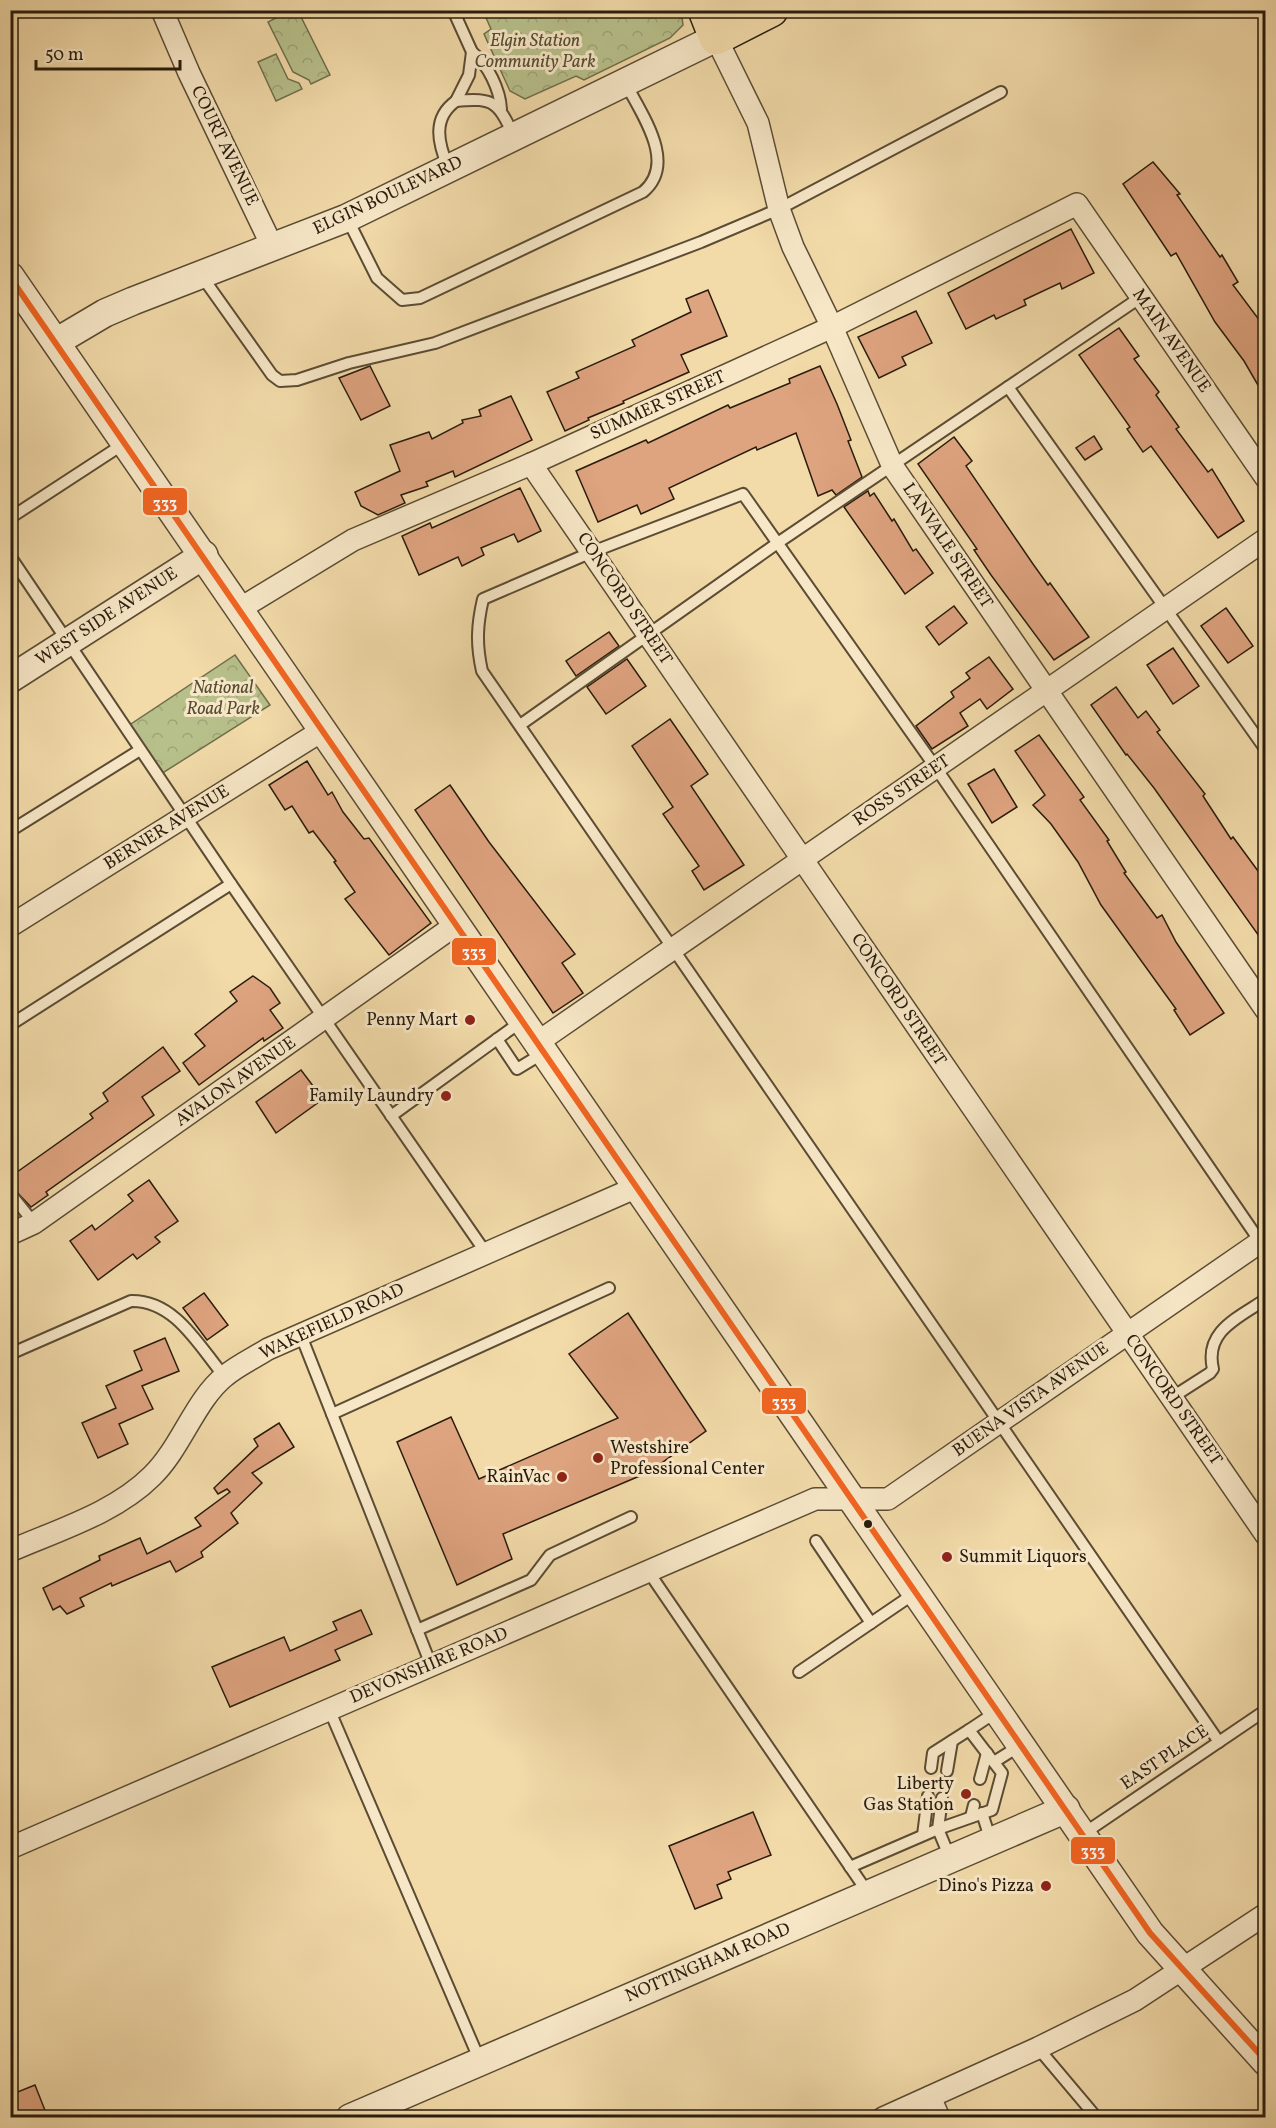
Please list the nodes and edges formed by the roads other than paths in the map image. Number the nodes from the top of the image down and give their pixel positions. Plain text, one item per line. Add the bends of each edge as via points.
1 (162, 10) edge
2 (453, 10) edge
3 (771, 10) edge
4 (711, 24) edge
5 (472, 52) junction
6 (625, 82) junction
7 (1001, 92) dead end
8 (456, 101) junction
9 (501, 109) junction
10 (514, 137) junction
11 (448, 168) junction
12 (1077, 204) joint
13 (778, 209) junction
14 (347, 218) junction
15 (273, 248) junction
16 (201, 275) junction
17 (10, 276) edge
18 (1141, 297) junction
19 (832, 327) junction
20 (56, 342) junction
21 (1008, 387) junction
22 (126, 442) junction
23 (531, 464) junction
24 (893, 466) junction
25 (1266, 478) edge
26 (10, 518) edge
27 (1266, 540) edge
28 (779, 542) junction
29 (591, 552) junction
30 (204, 555) junction
31 (10, 556) edge
32 (241, 608) junction
33 (1167, 608) junction
34 (648, 634) junction
35 (68, 644) junction
36 (10, 679) edge
37 (1047, 692) junction
38 (520, 725) junction
39 (323, 730) junction
40 (141, 750) junction
41 (1266, 750) edge
42 (936, 768) junction
43 (186, 816) junction
44 (10, 831) edge
45 (802, 860) junction
46 (231, 884) junction
47 (457, 924) junction
48 (10, 926) edge
49 (674, 949) junction
50 (1266, 1010) edge
51 (325, 1020) junction
52 (10, 1025) edge
53 (536, 1038) junction
54 (497, 1039) junction
55 (391, 1116) junction
56 (637, 1187) junction
57 (10, 1193) edge
58 (34, 1223) junction
59 (10, 1234) edge
60 (1264, 1244) edge
61 (486, 1253) junction
62 (609, 1288) dead end
63 (1266, 1299) edge
64 (300, 1333) junction
65 (1127, 1334) junction
66 (10, 1354) edge
67 (225, 1376) junction
68 (1171, 1398) junction
69 (332, 1414) junction
70 (998, 1423) junction
71 (850, 1499) junction
72 (631, 1517) dead end
73 (1266, 1535) edge
74 (816, 1541) dead end
75 (10, 1551) edge
76 (648, 1571) junction
77 (915, 1592) junction
78 (871, 1623) junction
79 (417, 1630) junction
80 (431, 1665) junction
81 (799, 1672) dead end
82 (329, 1709) junction
83 (1266, 1710) edge
84 (998, 1711) junction
85 (969, 1730) junction
86 (952, 1741) junction
87 (1219, 1742) junction
88 (1021, 1745) junction
89 (990, 1758) junction
90 (931, 1768) dead end
91 (947, 1771) dead end
92 (980, 1779) dead end
93 (928, 1796) dead end
94 (942, 1798) dead end
95 (978, 1809) junction
96 (1066, 1809) junction
97 (938, 1829) junction
98 (1083, 1834) junction
99 (923, 1835) junction
100 (992, 1841) junction
101 (10, 1848) edge
102 (951, 1858) junction
103 (850, 1867) junction
104 (868, 1893) junction
105 (1266, 1914) edge
106 (1182, 1971) junction
107 (1038, 2048) junction
108 (480, 2061) junction
109 (1266, 2062) edge
110 (930, 2097) junction
111 (350, 2118) edge
112 (883, 2118) edge
113 (939, 2118) edge
114 (1097, 2118) edge

1 - 15 street, COURT AVENUE
2 - 5 lane
3 - 4 main road
4 - 6 street, ELGIN BOULEVARD
4 - 13 street, LANVALE STREET via 758,123
5 - 8 lane via 469,75
5 - 9 lane via 482,60 501,98
6 - 10 street, ELGIN BOULEVARD
6 - 14 lane via 656,145 659,161 657,175 643,192 420,298 402,300 377,278
7 - 13 lane
8 - 9 lane via 490,101
8 - 11 lane via 441,117 438,130
9 - 10 lane
10 - 11 street, ELGIN BOULEVARD
11 - 14 street, ELGIN BOULEVARD
12 - 18 street, MAIN AVENUE
12 - 19 street, SUMMER STREET
13 - 16 lane via 435,343 297,380 280,381 272,375
13 - 19 street, LANVALE STREET
14 - 15 street, ELGIN BOULEVARD
15 - 16 street, ELGIN BOULEVARD
16 - 20 street, ELGIN BOULEVARD via 105,313
17 - 20 street
18 - 21 lane
18 - 25 street, MAIN AVENUE
19 - 23 street, SUMMER STREET
19 - 24 street, LANVALE STREET
20 - 22 street
21 - 24 lane
21 - 33 lane
22 - 26 lane
22 - 30 street
23 - 29 street, CONCORD STREET
23 - 32 street, SUMMER STREET via 353,540
24 - 28 lane
24 - 37 street, LANVALE STREET
27 - 33 street, ROSS STREET
28 - 29 lane via 743,494
28 - 34 lane
28 - 42 lane
29 - 34 street, CONCORD STREET
29 - 38 lane via 483,598 476,627 482,671
30 - 32 street
30 - 35 street, WEST SIDE AVENUE
31 - 35 lane
32 - 39 street
33 - 37 street, ROSS STREET
33 - 41 lane
34 - 38 lane
34 - 45 street, CONCORD STREET
35 - 36 street, WEST SIDE AVENUE
35 - 40 lane
37 - 42 street, ROSS STREET
37 - 50 street, LANVALE STREET
38 - 49 lane
39 - 43 street, BERNER AVENUE
39 - 47 street
40 - 43 lane
40 - 44 lane
42 - 45 street, ROSS STREET
42 - 60 lane
43 - 46 lane
43 - 48 street, BERNER AVENUE
45 - 49 street, ROSS STREET
45 - 65 street, CONCORD STREET
46 - 51 lane
46 - 52 lane
47 - 51 street, AVALON AVENUE
47 - 53 street
49 - 53 street, ROSS STREET
49 - 70 lane
51 - 55 lane
51 - 58 street, AVALON AVENUE
53 - 54 lane
53 - 54 lane via 517,1069
53 - 56 street
54 - 55 lane
55 - 61 lane
56 - 61 street, WAKEFIELD ROAD
56 - 71 street
57 - 58 lane
58 - 59 street, AVALON AVENUE
60 - 65 street, BUENA VISTA AVENUE
61 - 64 street, WAKEFIELD ROAD
62 - 69 lane
63 - 68 lane via 1221,1330 1211,1349 1213,1369
64 - 67 street, WAKEFIELD ROAD
64 - 69 lane
65 - 68 street, CONCORD STREET
65 - 70 street, BUENA VISTA AVENUE
66 - 67 lane via 131,1301 147,1300 171,1313
67 - 75 street, WAKEFIELD ROAD via 153,1476 104,1510
68 - 73 street, CONCORD STREET
69 - 79 lane
70 - 71 street, BUENA VISTA AVENUE via 888,1499
70 - 87 lane
71 - 76 street, DEVONSHIRE ROAD via 815,1499
71 - 77 street
72 - 79 lane via 550,1555 531,1580
74 - 78 lane
76 - 80 street, DEVONSHIRE ROAD
76 - 103 lane
77 - 78 lane
77 - 84 street
78 - 81 lane
79 - 80 lane
80 - 82 street, DEVONSHIRE ROAD
82 - 101 street, DEVONSHIRE ROAD
82 - 108 lane
83 - 87 lane, EAST PLACE
84 - 85 lane
84 - 88 street
85 - 86 lane
85 - 89 lane
86 - 90 lane via 933,1753
86 - 91 lane
87 - 98 lane, EAST PLACE
88 - 89 lane
88 - 96 street
89 - 92 lane
89 - 95 lane via 1002,1773 992,1810
93 - 99 lane
94 - 97 lane
95 - 97 lane via 971,1816
95 - 100 lane
96 - 98 street
96 - 100 street, NOTTINGHAM ROAD
97 - 99 lane
97 - 102 lane
98 - 106 street via 1150,1933
99 - 103 lane
100 - 102 street, NOTTINGHAM ROAD
102 - 104 street, NOTTINGHAM ROAD
103 - 104 lane
104 - 108 street, NOTTINGHAM ROAD
105 - 106 street
106 - 107 street via 1135,2000
106 - 109 street
107 - 110 street
107 - 114 lane
108 - 111 street, NOTTINGHAM ROAD
110 - 112 street
110 - 113 street

